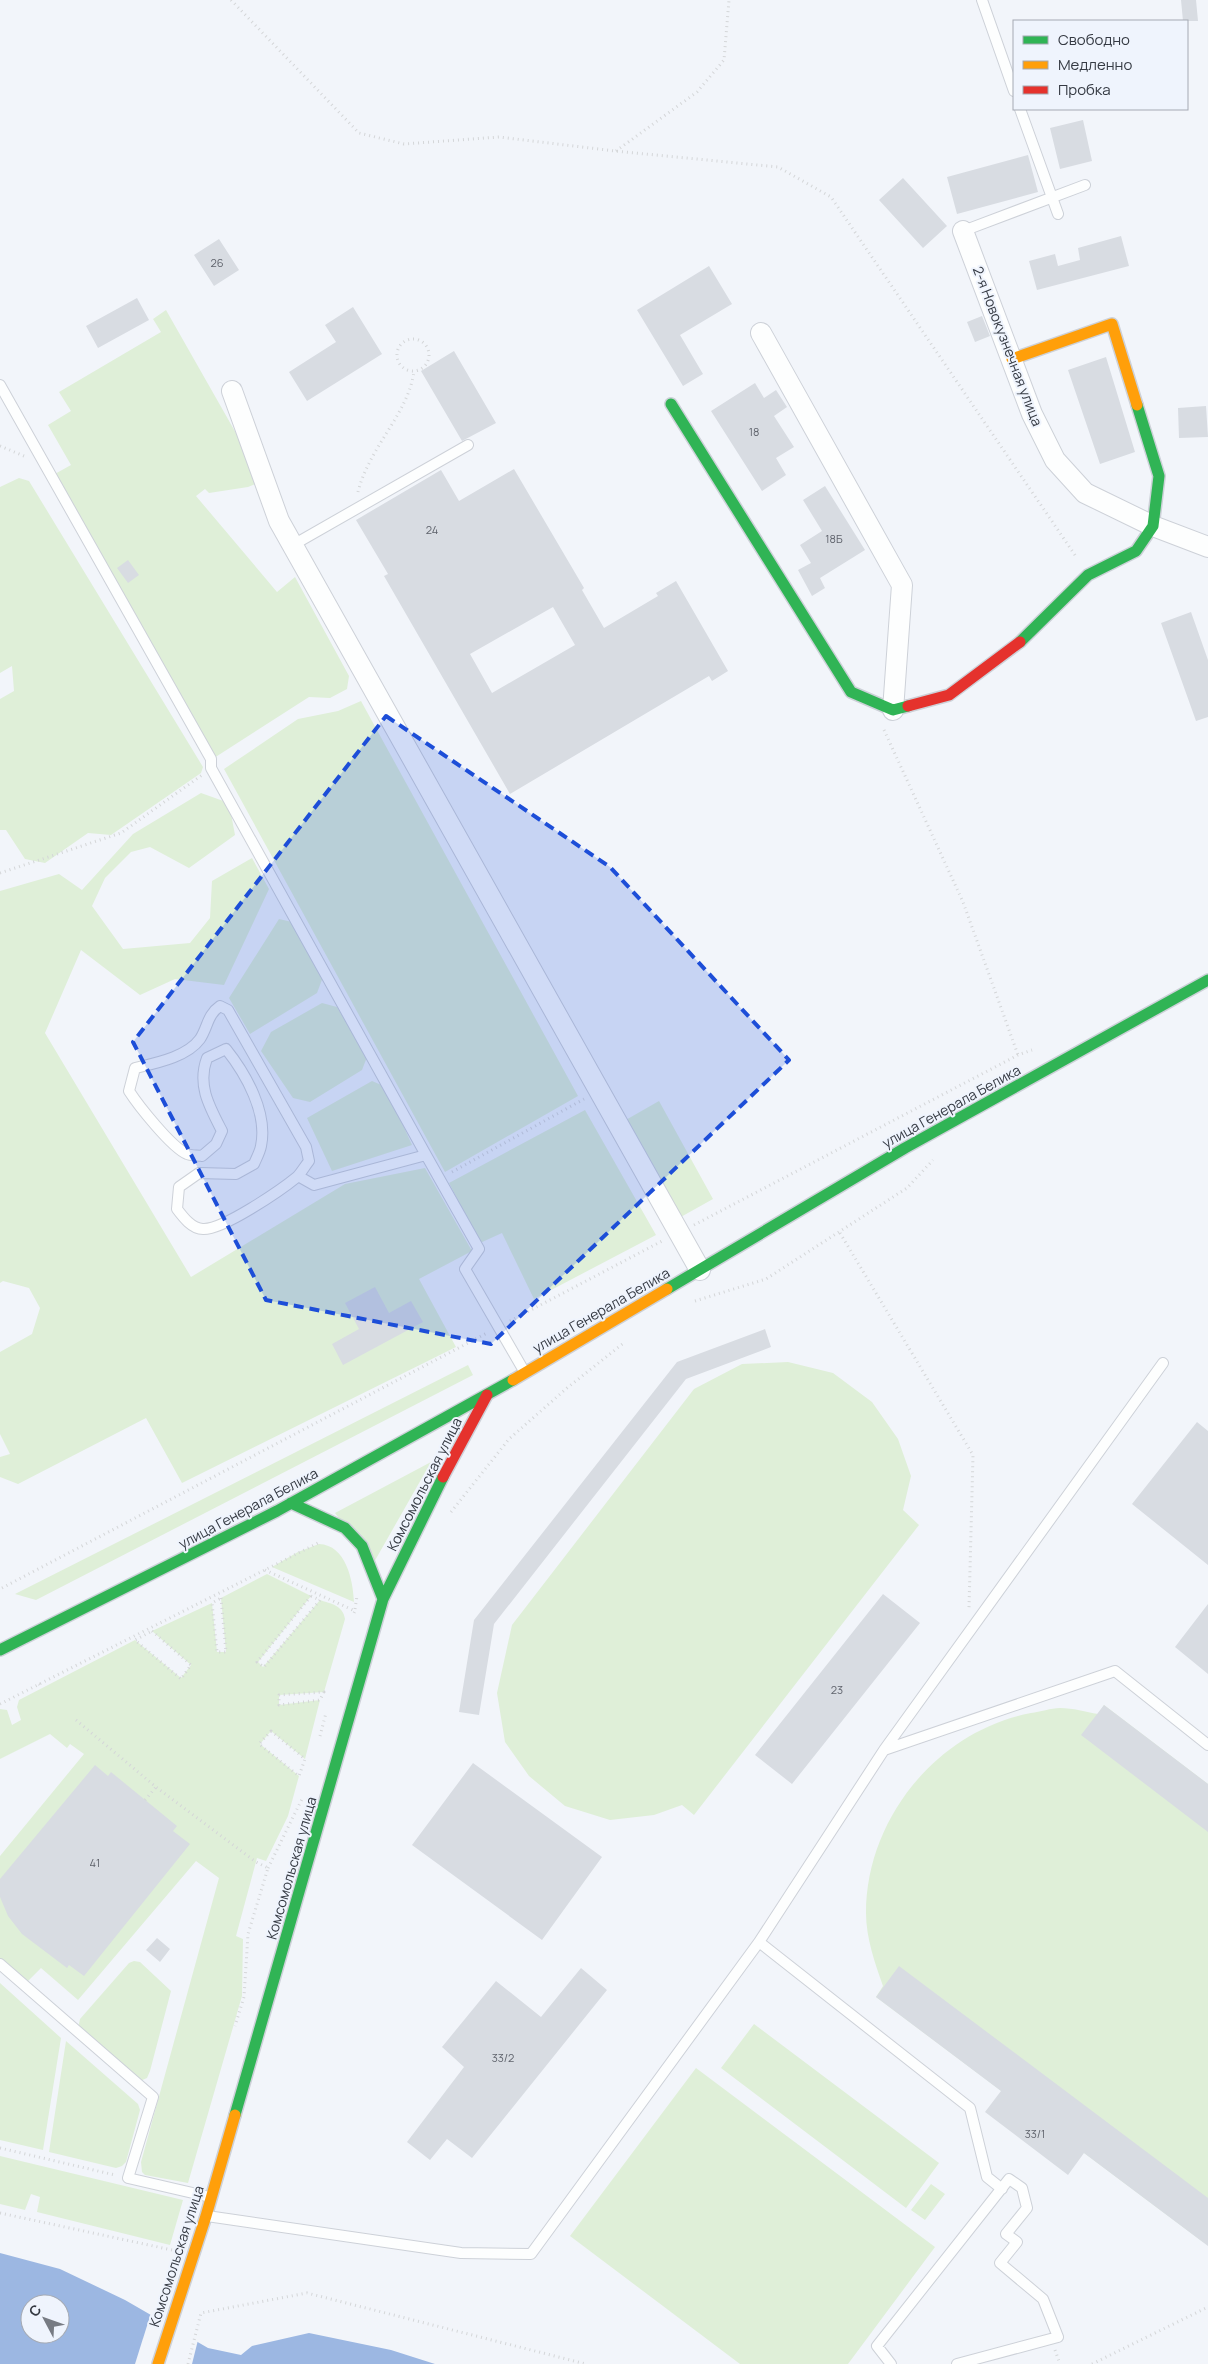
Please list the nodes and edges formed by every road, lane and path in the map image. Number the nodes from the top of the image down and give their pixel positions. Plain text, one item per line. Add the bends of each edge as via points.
1 (231, 0) edge
2 (729, 0) edge
3 (982, 0) edge
4 (1013, 88) edge
5 (1020, 110) edge
6 (615, 152) junction
7 (1085, 185) dead end
8 (1052, 198) junction
9 (1058, 214) dead end
10 (963, 232) joint
11 (761, 333) dead end
12 (1012, 359) junction
13 (414, 371) junction
14 (0, 385) edge
15 (232, 391) dead end
16 (670, 404) dead end
17 (468, 445) dead end
18 (354, 510) junction
19 (1153, 526) junction
20 (293, 545) junction
21 (1208, 547) edge
22 (1088, 575) junction
23 (893, 710) junction
24 (211, 768) junction
25 (0, 873) edge
26 (1208, 980) edge
27 (1018, 1055) dead end
28 (600, 1090) junction
29 (426, 1155) junction
30 (933, 1160) dead end
31 (298, 1176) junction
32 (439, 1179) junction
33 (840, 1233) junction
34 (700, 1270) junction
35 (692, 1302) dead end
36 (633, 1336) dead end
37 (1163, 1363) dead end
38 (524, 1372) junction
39 (487, 1396) junction
40 (291, 1503) junction
41 (447, 1520) dead end
42 (325, 1544) dead end
43 (265, 1570) junction
44 (357, 1594) dead end
45 (213, 1597) junction
46 (383, 1599) junction
47 (216, 1601) junction
48 (355, 1611) junction
49 (352, 1620) dead end
50 (969, 1632) junction
51 (0, 1650) edge
52 (257, 1662) joint
53 (180, 1679) joint
54 (39, 1684) junction
55 (43, 1688) dead end
56 (0, 1704) edge
57 (279, 1705) joint
58 (328, 1705) dead end
59 (76, 1720) dead end
60 (318, 1742) dead end
61 (259, 1744) joint
62 (1208, 1745) edge
63 (884, 1750) junction
64 (156, 1787) junction
65 (304, 1789) dead end
66 (145, 1800) dead end
67 (268, 1868) junction
68 (759, 1942) junction
69 (0, 1964) edge
70 (233, 2034) dead end
71 (0, 2148) edge
72 (128, 2178) junction
73 (1002, 2188) junction
74 (211, 2198) junction
75 (0, 2213) edge
76 (206, 2216) junction
77 (174, 2242) dead end
78 (172, 2250) junction
79 (169, 2259) dead end
80 (1208, 2307) edge
81 (158, 2364) edge
82 (188, 2364) edge
83 (586, 2364) edge
84 (891, 2364) edge
85 (957, 2364) edge
86 (1092, 2364) edge

1 - 6 path via 359,133 404,144 499,137
2 - 6 path via 724,60 696,92
3 - 4 lane
5 - 8 lane
6 - 22 path via 778,167 831,197
7 - 8 lane
8 - 9 lane
8 - 10 lane
10 - 12 street, 2-я Новокузнечная улица
11 - 23 street via 902,585
12 - 19 street, 2-я Новокузнечная улица via 1032,414 1055,460 1086,493
12 - 19 main road via 1112,324 1159,476
13 - 13 path via 426,365 429,356 423,342 413,339 400,347 398,357 402,367
13 - 18 path via 412,387 370,458
14 - 24 lane via 211,759
15 - 20 street via 279,520
16 - 23 main road via 851,692
17 - 18 lane
18 - 20 lane
19 - 21 street, 2-я Новокузнечная улица
19 - 22 main road via 1136,551
20 - 28 street
22 - 23 main road via 1014,648 949,694
23 - 27 path via 876,713 963,902
24 - 25 path via 121,833
24 - 29 lane
26 - 34 main road, улица Генерала Белика via 905,1148
28 - 32 path
28 - 34 street
29 - 31 lane via 314,1185
29 - 32 lane
30 - 33 path via 907,1188
31 - 31 lane via 309,1162 306,1147 228,1010 220,1006 213,1011 200,1038 186,1051 136,1068 129,1091 141,1110 187,1154 202,1156 216,1144 222,1131 205,1097 202,1071 207,1058 226,1049 252,1091 261,1123 261,1146 254,1164 236,1174 199,1173 179,1187 177,1209 186,1221 201,1229 215,1228
32 - 38 lane via 479,1249 465,1269
33 - 35 path via 766,1279
33 - 50 path via 973,1455
34 - 38 main road, улица Генерала Белика
36 - 41 path via 509,1439
37 - 50 lane
38 - 39 main road, улица Генерала Белика
39 - 40 main road, улица Генерала Белика
39 - 46 main road, Комсомольская улица via 425,1510
40 - 46 main road via 345,1528 362,1546
40 - 51 main road, улица Генерала Белика
42 - 43 path via 319,1541
43 - 45 path
43 - 48 path
44 - 48 path
45 - 47 path
45 - 54 path
46 - 74 main road, Комсомольская улица
47 - 47 path via 221,1598 226,1652 217,1652 212,1603
48 - 49 path
50 - 63 lane
52 - 52 path via 311,1596 320,1600 264,1667
53 - 53 path via 158,1660 135,1640 152,1632 191,1665
54 - 55 path
54 - 56 path
57 - 57 path via 320,1700 324,1692 278,1695
58 - 60 path
59 - 64 path
61 - 61 path via 279,1760 299,1776 304,1759 271,1731
62 - 63 lane via 1115,1671
63 - 68 lane
64 - 66 path
64 - 67 path
65 - 67 path
67 - 70 path via 248,1934 244,1997
68 - 73 lane via 970,2108 987,2177
68 - 76 lane via 531,2254 461,2253
69 - 72 lane via 152,2097
71 - 72 path
72 - 74 lane
73 - 84 lane via 878,2346
73 - 85 lane via 1009,2179 1022,2188 1027,2208 1006,2234 1017,2242 1000,2263 1043,2299 1058,2337
74 - 76 main road, Комсомольская улица
75 - 78 path
76 - 81 main road, Комсомольская улица
77 - 78 path
78 - 79 path
80 - 86 path
82 - 83 path via 201,2313 307,2293

